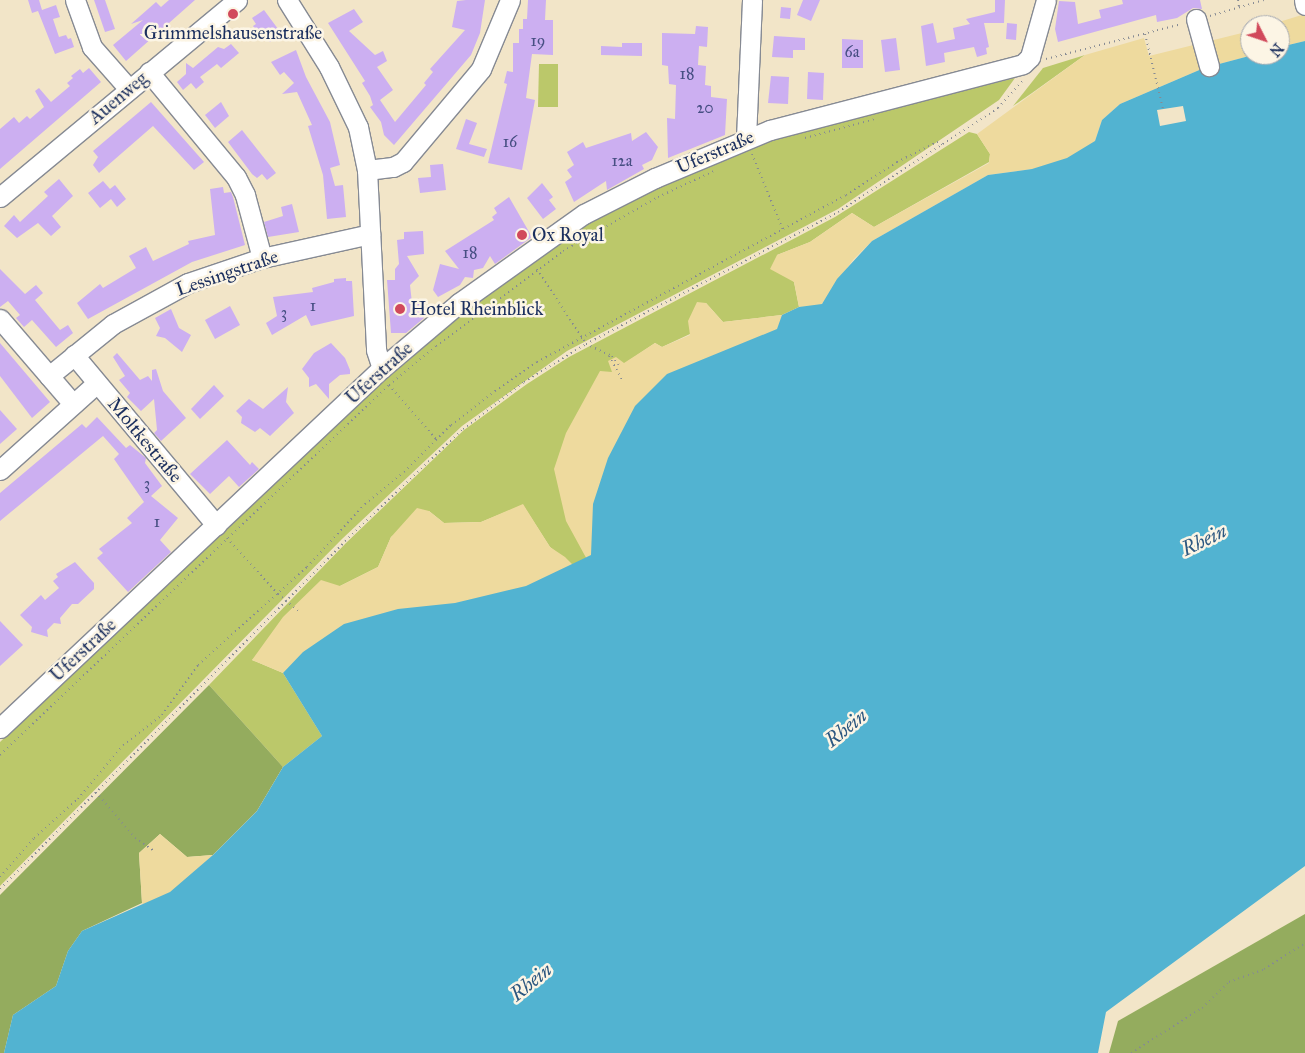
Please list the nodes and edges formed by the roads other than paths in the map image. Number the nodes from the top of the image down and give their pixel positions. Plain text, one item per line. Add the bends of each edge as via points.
1 (75, 0) edge
2 (237, 0) edge
3 (287, 0) edge
4 (510, 0) edge
5 (752, 0) edge
6 (1046, 0) edge
7 (1304, 0) edge
8 (1305, 5) edge
9 (1196, 20) road end
10 (1210, 66) dead end
11 (149, 72) junction
12 (129, 89) junction
13 (752, 148) junction
14 (367, 170) junction
15 (0, 197) edge
16 (370, 234) junction
17 (262, 258) junction
18 (0, 319) edge
19 (74, 355) junction
20 (49, 376) junction
21 (386, 377) junction
22 (98, 383) junction
23 (73, 404) junction
24 (0, 470) edge
25 (222, 532) junction
26 (0, 728) edge

1 - 12 street via 92,47
2 - 11 street, Auenweg
3 - 14 street via 346,99 358,127
4 - 14 street via 490,55 403,162 393,168
5 - 13 street
6 - 13 street, Uferstraße via 1027,68 877,103
7 - 8 street
9 - 10 street
11 - 12 street, Auenweg
11 - 17 street via 236,178 244,194
12 - 15 street, Auenweg
13 - 21 street, Uferstraße via 655,178 584,214 531,262 460,303
14 - 16 street
16 - 17 street, Lessingstraße
16 - 21 street via 376,350
17 - 19 street, Lessingstraße via 188,283 112,324
18 - 20 street
19 - 20 street, Lessingstraße
19 - 22 street, Moltkestraße
20 - 23 street
21 - 25 street, Uferstraße
22 - 23 street
22 - 25 street, Moltkestraße
23 - 24 street
25 - 26 street, Uferstraße

